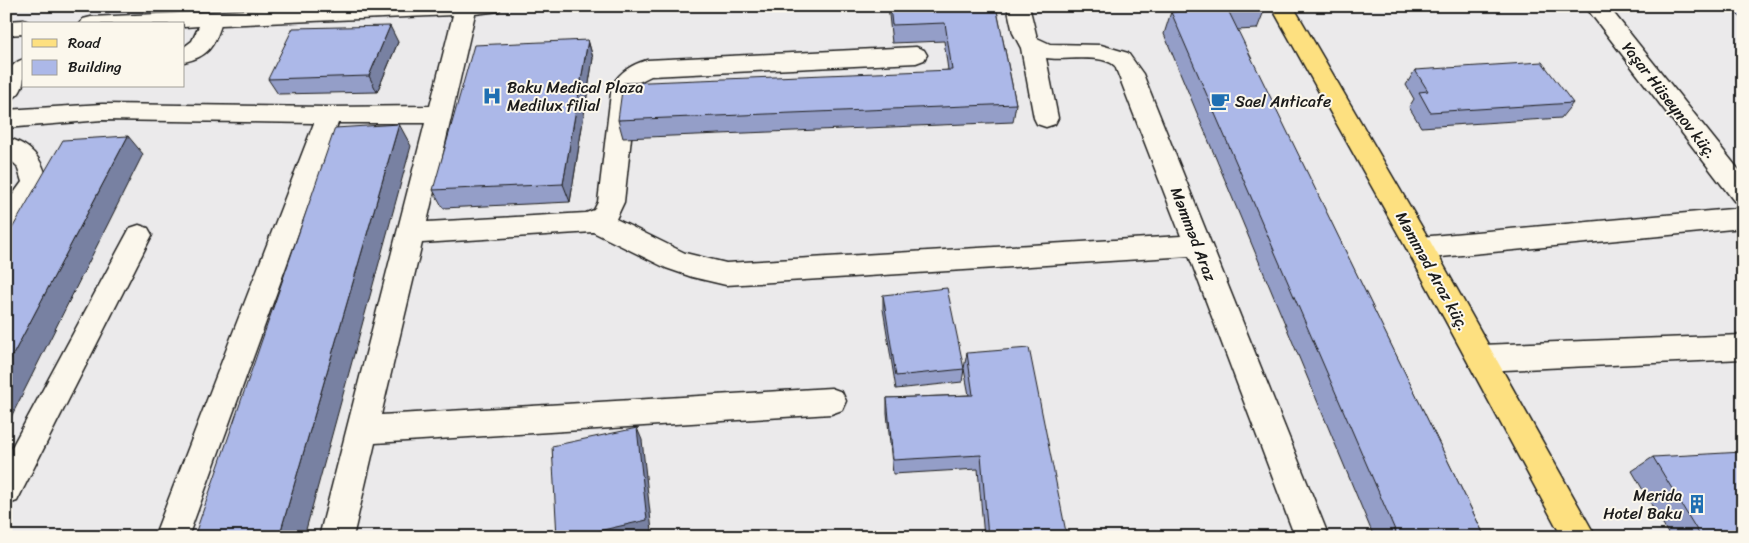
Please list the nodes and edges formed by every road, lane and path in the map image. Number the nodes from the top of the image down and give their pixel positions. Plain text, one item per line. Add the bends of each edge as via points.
1 (1018, 6) edge
2 (1282, 6) edge
3 (1596, 6) edge
4 (478, 7) edge
5 (213, 18) junction
6 (131, 22) edge
7 (22, 27) edge
8 (6, 28) edge
9 (1032, 47) junction
10 (185, 54) edge
11 (916, 55) dead end
12 (22, 70) edge
13 (6, 93) edge
14 (440, 114) junction
15 (329, 115) junction
16 (1046, 118) dead end
17 (6, 119) edge
18 (6, 146) edge
19 (1743, 194) edge
20 (1743, 218) edge
21 (596, 221) junction
22 (6, 224) edge
23 (412, 233) junction
24 (139, 235) dead end
25 (1198, 245) junction
26 (1420, 248) junction
27 (1743, 347) edge
28 (1482, 358) junction
29 (831, 401) dead end
30 (364, 430) junction
31 (6, 490) edge
32 (171, 537) edge
33 (336, 537) edge
34 (1312, 537) edge
35 (1580, 537) edge

1 - 9 street via 1026,40
2 - 26 main road, Məmməd Araz küç.
3 - 19 street, Yaşar Hüseynov küç.
4 - 5 street
4 - 14 street
5 - 6 street
5 - 10 street via 201,47
7 - 8 street
9 - 16 street
9 - 25 street, Məmməd Araz via 1046,51 1101,53 1120,58 1131,74
11 - 21 street via 655,67 636,72 624,85 611,202 604,217
12 - 13 street
14 - 15 street
14 - 23 street
15 - 17 street via 102,112
15 - 32 street
18 - 22 street via 13,147 23,156 33,172 35,183
20 - 26 street
21 - 23 street
21 - 25 street via 680,263 726,274
23 - 30 street
24 - 31 street
25 - 34 street, Məmməd Araz
26 - 28 main road, Məmməd Araz küç.
27 - 28 street
28 - 35 main road, Məmməd Araz küç.
29 - 30 street
30 - 33 street

